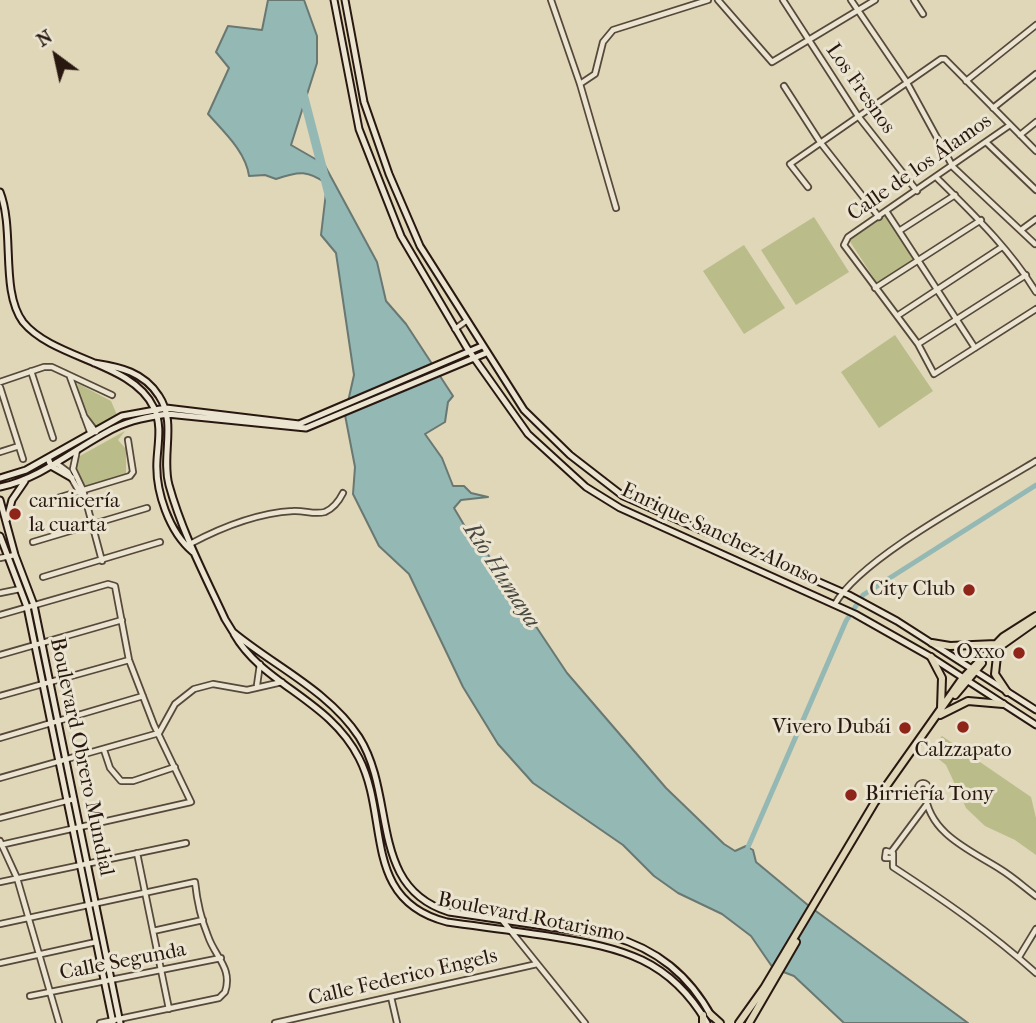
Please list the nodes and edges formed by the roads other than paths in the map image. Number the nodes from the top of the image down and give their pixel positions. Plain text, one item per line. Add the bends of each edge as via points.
1 (334, 0) edge
2 (345, 0) edge
3 (551, 0) edge
4 (708, 0) edge
5 (718, 0) edge
6 (783, 0) edge
7 (851, 0) edge
8 (875, 0) edge
9 (914, 0) edge
10 (857, 10) junction
11 (923, 14) dead end
12 (1036, 25) edge
13 (808, 41) junction
14 (1036, 74) edge
15 (906, 81) junction
16 (966, 81) junction
17 (580, 84) junction
18 (784, 86) dead end
19 (993, 108) junction
20 (858, 116) junction
21 (1036, 122) edge
22 (1010, 125) junction
23 (1020, 135) junction
24 (376, 138) junction
25 (365, 142) junction
26 (820, 142) junction
27 (988, 143) junction
28 (1036, 151) edge
29 (953, 167) junction
30 (937, 178) junction
31 (808, 187) dead end
32 (1036, 190) edge
33 (917, 191) junction
34 (0, 192) edge
35 (955, 195) junction
36 (616, 208) dead end
37 (886, 211) junction
38 (878, 217) junction
39 (1036, 219) edge
40 (981, 220) junction
41 (1021, 230) junction
42 (899, 231) junction
43 (1035, 244) edge
44 (1002, 247) junction
45 (918, 261) junction
46 (1026, 275) junction
47 (875, 288) junction
48 (937, 290) junction
49 (1036, 292) edge
50 (1036, 309) edge
51 (897, 316) junction
52 (956, 319) junction
53 (466, 321) junction
54 (455, 329) junction
55 (918, 344) junction
56 (482, 346) junction
57 (975, 348) junction
58 (469, 352) junction
59 (486, 353) junction
60 (474, 358) junction
61 (94, 363) junction
62 (31, 371) junction
63 (69, 376) junction
64 (0, 384) edge
65 (112, 395) dead end
66 (377, 396) junction
67 (155, 409) junction
68 (166, 411) junction
69 (158, 416) junction
70 (92, 431) junction
71 (99, 437) junction
72 (53, 438) dead end
73 (128, 440) dead end
74 (19, 446) junction
75 (77, 450) junction
76 (0, 452) edge
77 (48, 458) junction
78 (23, 459) dead end
79 (1036, 461) edge
80 (54, 465) junction
81 (71, 473) junction
82 (0, 478) edge
83 (25, 480) junction
84 (0, 487) edge
85 (82, 493) junction
86 (343, 493) dead end
87 (0, 500) edge
88 (33, 502) dead end
89 (147, 508) dead end
90 (6, 522) junction
91 (92, 526) junction
92 (0, 536) edge
93 (33, 541) dead end
94 (160, 542) dead end
95 (188, 545) junction
96 (15, 555) junction
97 (3, 557) edge
98 (102, 561) junction
99 (43, 577) dead end
100 (20, 589) junction
101 (842, 592) junction
102 (2, 593) edge
103 (31, 606) junction
104 (838, 606) junction
105 (0, 615) edge
106 (1036, 618) edge
107 (122, 620) junction
108 (233, 632) junction
109 (932, 643) junction
110 (38, 644) junction
111 (997, 646) junction
112 (0, 655) edge
113 (931, 657) junction
114 (128, 660) junction
115 (260, 664) junction
116 (972, 671) junction
117 (964, 680) junction
118 (282, 682) junction
119 (46, 683) junction
120 (257, 686) junction
121 (1007, 692) junction
122 (0, 696) edge
123 (143, 696) junction
124 (1003, 704) junction
125 (941, 708) junction
126 (1036, 710) edge
127 (938, 716) junction
128 (54, 722) junction
129 (1036, 725) edge
130 (159, 733) junction
131 (0, 738) edge
132 (104, 750) junction
133 (62, 762) junction
134 (175, 767) junction
135 (0, 778) edge
136 (925, 793) dead end
137 (71, 800) junction
138 (927, 804) junction
139 (0, 818) edge
140 (76, 828) junction
141 (0, 843) edge
142 (186, 843) dead end
143 (137, 853) junction
144 (84, 864) junction
145 (835, 871) junction
146 (17, 878) junction
147 (0, 882) edge
148 (145, 893) junction
149 (1036, 896) edge
150 (92, 904) junction
151 (28, 918) junction
152 (502, 919) junction
153 (203, 920) junction
154 (0, 923) edge
155 (535, 924) junction
156 (1036, 929) edge
157 (510, 930) junction
158 (153, 931) junction
159 (540, 935) junction
160 (96, 942) junction
161 (39, 955) junction
162 (1018, 957) junction
163 (221, 958) junction
164 (0, 963) edge
165 (537, 964) junction
166 (161, 970) junction
167 (1036, 973) edge
168 (108, 981) junction
169 (766, 990) junction
170 (50, 992) junction
171 (30, 996) dead end
172 (391, 997) junction
173 (169, 1009) junction
174 (706, 1019) edge
175 (116, 1021) edge
176 (296, 1021) edge
177 (746, 1022) edge
178 (59, 1023) edge
179 (100, 1023) edge
180 (275, 1023) edge
181 (397, 1023) edge
182 (584, 1023) edge
183 (718, 1023) edge
184 (733, 1023) edge

1 - 25 street, Enrique Sanchez Alonso
2 - 24 street, Enrique Sanchez Alonso via 364,102
3 - 17 street
4 - 17 street via 613,30 603,42 596,74
5 - 13 street via 769,60 776,62
6 - 13 street, Los Fresnos
7 - 10 street
8 - 10 street
9 - 11 street
10 - 13 street
10 - 15 street
12 - 16 street
13 - 20 street, Los Fresnos
14 - 19 street
15 - 16 street via 945,59
15 - 20 street
15 - 29 street
16 - 19 street
17 - 36 street
18 - 26 street
19 - 22 street
20 - 26 street
20 - 33 street, Los Fresnos
21 - 23 street
22 - 23 street
22 - 27 street, Calle de los Álamos
23 - 28 street
24 - 25 street
24 - 53 street, Enrique Sanchez Alonso via 420,246
25 - 54 street, Enrique Sanchez Alonso via 401,236
26 - 31 street via 790,164
26 - 38 street
27 - 29 street, Calle de los Álamos
27 - 32 street
29 - 30 street, Calle de los Álamos
29 - 41 street
30 - 33 street, Calle de los Álamos
30 - 35 street
33 - 37 street, Calle de los Álamos
34 - 61 street via 19,316 36,333
35 - 40 street
35 - 42 street
37 - 38 street, Calle de los Álamos
37 - 42 street
38 - 47 street, Calle de los Álamos via 848,237 844,246
39 - 41 street
40 - 44 street
40 - 45 street
41 - 43 street
42 - 45 street
44 - 46 street
44 - 48 street
45 - 47 street
45 - 48 street
46 - 49 street
46 - 52 street
47 - 51 street
48 - 51 street
48 - 52 street
50 - 57 street
51 - 55 street
52 - 55 street
52 - 57 street
53 - 54 street
53 - 56 street, Enrique Sanchez Alonso
54 - 58 street, Enrique Sanchez Alonso
55 - 57 street via 936,374
56 - 58 street
56 - 59 street, Enrique Sanchez Alonso
58 - 60 street, Enrique Sanchez Alonso
58 - 66 street
59 - 60 street
59 - 101 street, Enrique Sanchez Alonso via 524,410 570,456 623,496
60 - 66 street
60 - 104 street, Enrique Sanchez Alonso via 527,434 586,488 653,526
61 - 67 street via 140,389
61 - 68 street via 119,367 146,380
62 - 63 street via 48,367
62 - 64 street
62 - 72 street
63 - 65 street
63 - 70 street
64 - 74 street
66 - 68 street via 299,424
67 - 68 street
67 - 69 street
67 - 70 street via 122,416
68 - 69 street
68 - 95 street via 167,478
69 - 71 street
69 - 95 street via 161,492 177,535
70 - 71 street
70 - 77 street
71 - 75 street
73 - 85 street via 132,475
74 - 76 street
74 - 78 street
75 - 80 street
75 - 81 street
77 - 80 street
77 - 82 street
79 - 101 street via 905,542
80 - 81 street
80 - 83 street
81 - 85 street
81 - 85 street
83 - 84 street
83 - 90 street via 12,500
85 - 88 street
85 - 91 street
86 - 95 street via 340,501 323,512 295,510 263,517
87 - 90 street, Boulevard Obrero Mundial
89 - 91 street
90 - 96 street, Boulevard Obrero Mundial
91 - 93 street
91 - 98 street
92 - 97 street, Boulevard Obrero Mundial
94 - 98 street
95 - 108 street
96 - 97 street
96 - 103 street, Boulevard Obrero Mundial
97 - 100 street, Boulevard Obrero Mundial
98 - 99 street
100 - 102 street
100 - 103 street, Boulevard Obrero Mundial
101 - 104 street
101 - 109 street, Enrique Sanchez Alonso
103 - 105 street
103 - 107 street via 108,584 115,586
103 - 110 street, Boulevard Obrero Mundial
104 - 113 street, Enrique Sanchez Alonso
106 - 111 main road
107 - 110 street
107 - 114 street
108 - 115 street, Boulevard Rotarismo
108 - 152 street, Boulevard Rotarismo via 309,688 352,727 376,776 396,866 413,894 449,912
109 - 111 main road
109 - 116 street, Enrique Sanchez Alonso
110 - 112 street
110 - 119 street, Boulevard Obrero Mundial
111 - 116 main road
111 - 121 main road via 995,674
113 - 117 street, Enrique Sanchez Alonso
113 - 125 main road via 942,678
114 - 119 street
114 - 123 street
115 - 118 street, Boulevard Rotarismo
115 - 120 street
116 - 117 main road
116 - 121 street, Enrique Sanchez Alonso
117 - 124 street, Enrique Sanchez Alonso
117 - 125 main road
117 - 127 main road
118 - 120 street
118 - 157 street, Boulevard Rotarismo via 331,718 353,747 368,780 383,861 402,898 435,919
119 - 122 street
119 - 128 street, Boulevard Obrero Mundial
120 - 130 street via 247,690 213,684 194,689 175,704
121 - 126 street, Enrique Sanchez Alonso
123 - 128 street
123 - 130 street
124 - 127 main road via 968,701
124 - 129 street, Enrique Sanchez Alonso
125 - 145 main road via 875,802
127 - 145 main road via 882,792
128 - 131 street
128 - 133 street, Boulevard Obrero Mundial
130 - 132 street
130 - 134 street
132 - 133 street
132 - 134 street via 121,781
133 - 135 street
133 - 137 street, Boulevard Obrero Mundial
134 - 140 street via 191,802
136 - 138 street
137 - 139 street
137 - 140 street, Boulevard Obrero Mundial
138 - 149 street via 957,845
138 - 162 street via 892,851 893,867 939,895
140 - 141 street
140 - 144 street, Boulevard Obrero Mundial
141 - 146 street
142 - 143 street
143 - 144 street
143 - 148 street
144 - 146 street
144 - 150 street, Boulevard Obrero Mundial
145 - 169 main road
146 - 147 street
146 - 151 street
148 - 150 street
148 - 153 street via 195,882
148 - 158 street
150 - 151 street
150 - 160 street, Boulevard Obrero Mundial
150 - 168 street, Boulevard Obrero Mundial
151 - 154 street
151 - 161 street
152 - 155 street, Boulevard Rotarismo
152 - 157 street
153 - 158 street
153 - 163 street
155 - 159 street
155 - 174 street, Boulevard Rotarismo via 611,936 649,950 683,976
156 - 162 street
157 - 159 street, Boulevard Rotarismo
157 - 165 street
158 - 166 street
159 - 174 street, Boulevard Rotarismo via 637,955 668,976
160 - 161 street
160 - 168 street, Boulevard Obrero Mundial
161 - 164 street
161 - 170 street
162 - 167 street
163 - 166 street, Calle Segunda
163 - 173 street via 227,986 219,998
165 - 172 street, Calle Federico Engels
165 - 182 street
166 - 168 street, Calle Segunda
166 - 173 street
168 - 170 street, Calle Segunda
168 - 175 street, Boulevard Obrero Mundial
169 - 177 main road
169 - 177 main road via 758,1010
170 - 171 street, Calle Segunda
170 - 178 street
172 - 176 street, Calle Federico Engels
172 - 181 street
173 - 175 street
174 - 183 main road
175 - 179 street
176 - 180 street, Calle Federico Engels
177 - 184 main road

